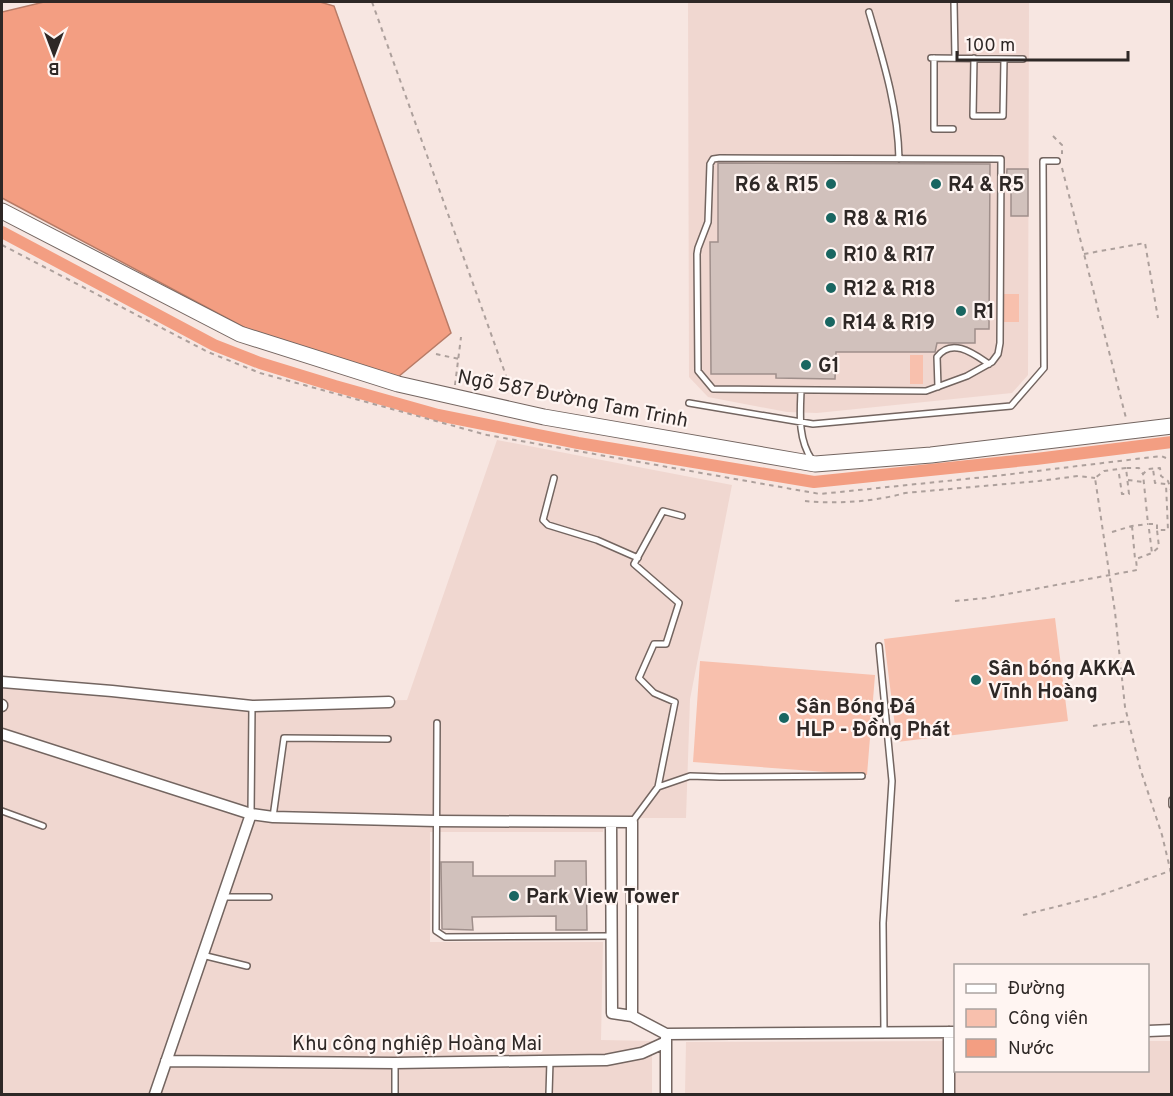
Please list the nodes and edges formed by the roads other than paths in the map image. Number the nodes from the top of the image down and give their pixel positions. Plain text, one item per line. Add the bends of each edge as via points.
1 (954, 2) edge
2 (869, 12) dead end
3 (955, 58) junction
4 (974, 58) junction
5 (1004, 59) junction
6 (1023, 59) dead end
7 (953, 129) dead end
8 (899, 159) junction
9 (1059, 159) road end
10 (2, 211) edge
11 (989, 364) junction
12 (938, 387) junction
13 (801, 391) junction
14 (689, 403) dead end
15 (800, 423) junction
16 (1172, 426) edge
17 (815, 464) junction
18 (554, 478) dead end
19 (682, 516) dead end
20 (638, 558) junction
21 (879, 645) dead end
22 (2, 682) edge
23 (389, 702) dead end
24 (252, 706) junction
25 (437, 723) dead end
26 (2, 734) edge
27 (388, 739) dead end
28 (862, 776) dead end
29 (658, 787) junction
30 (1172, 800) edge
31 (1172, 805) edge
32 (2, 811) edge
33 (251, 814) junction
34 (273, 817) junction
35 (436, 821) junction
36 (611, 822) junction
37 (632, 822) junction
38 (43, 826) dead end
39 (223, 897) junction
40 (269, 897) dead end
41 (612, 936) junction
42 (632, 936) junction
43 (202, 955) junction
44 (247, 966) dead end
45 (632, 1016) junction
46 (1149, 1030) edge
47 (1172, 1030) edge
48 (884, 1032) junction
49 (952, 1032) edge
50 (666, 1038) junction
51 (166, 1061) junction
52 (550, 1061) junction
53 (395, 1063) junction
54 (155, 1095) edge
55 (395, 1095) edge
56 (549, 1095) edge
57 (666, 1095) edge
58 (949, 1095) edge

1 - 3 lane
2 - 8 lane via 892,94
3 - 4 lane
3 - 7 lane via 933,58 934,129
4 - 5 lane
4 - 5 lane via 973,116 1003,116
5 - 6 lane
8 - 11 lane via 1001,159 1000,343 996,358
8 - 13 lane via 720,158 710,164 708,222 698,248 698,371 712,389
9 - 15 lane via 1043,161 1044,369 1011,406
10 - 17 street, Ngõ 587 Đường Tam Trinh via 240,334 398,384 519,412
11 - 12 lane
11 - 12 lane via 959,347 945,350 938,357
12 - 13 lane via 919,391
13 - 15 lane
14 - 15 lane
15 - 17 lane via 806,450
16 - 17 street, Ngõ 587 Đường Tam Trinh via 931,455
18 - 20 lane via 543,519 548,525
19 - 20 lane via 663,511
20 - 29 lane via 634,564 679,603 666,644 654,644 639,678 654,693 675,702
21 - 48 lane via 892,781 883,923
22 - 24 street
23 - 24 street
24 - 33 lane
25 - 35 lane
26 - 33 street
27 - 34 lane via 284,738
28 - 29 lane via 690,776
29 - 37 lane
30 - 31 lane
32 - 38 lane
33 - 34 street
33 - 39 street
34 - 35 street
35 - 36 street
35 - 41 lane via 435,928 440,935
36 - 37 street
36 - 41 street
37 - 42 street
39 - 40 lane
39 - 43 street
41 - 42 street
41 - 45 street via 612,1012
42 - 45 street
43 - 44 lane
43 - 51 street
45 - 50 street
46 - 47 street
48 - 49 street
48 - 50 street
49 - 58 street
50 - 52 street, Khu công nghiệp Hoàng Mai via 642,1053 606,1060
50 - 57 street
51 - 53 street, Khu công nghiệp Hoàng Mai
51 - 54 street
52 - 53 street, Khu công nghiệp Hoàng Mai
52 - 56 lane
53 - 55 lane

